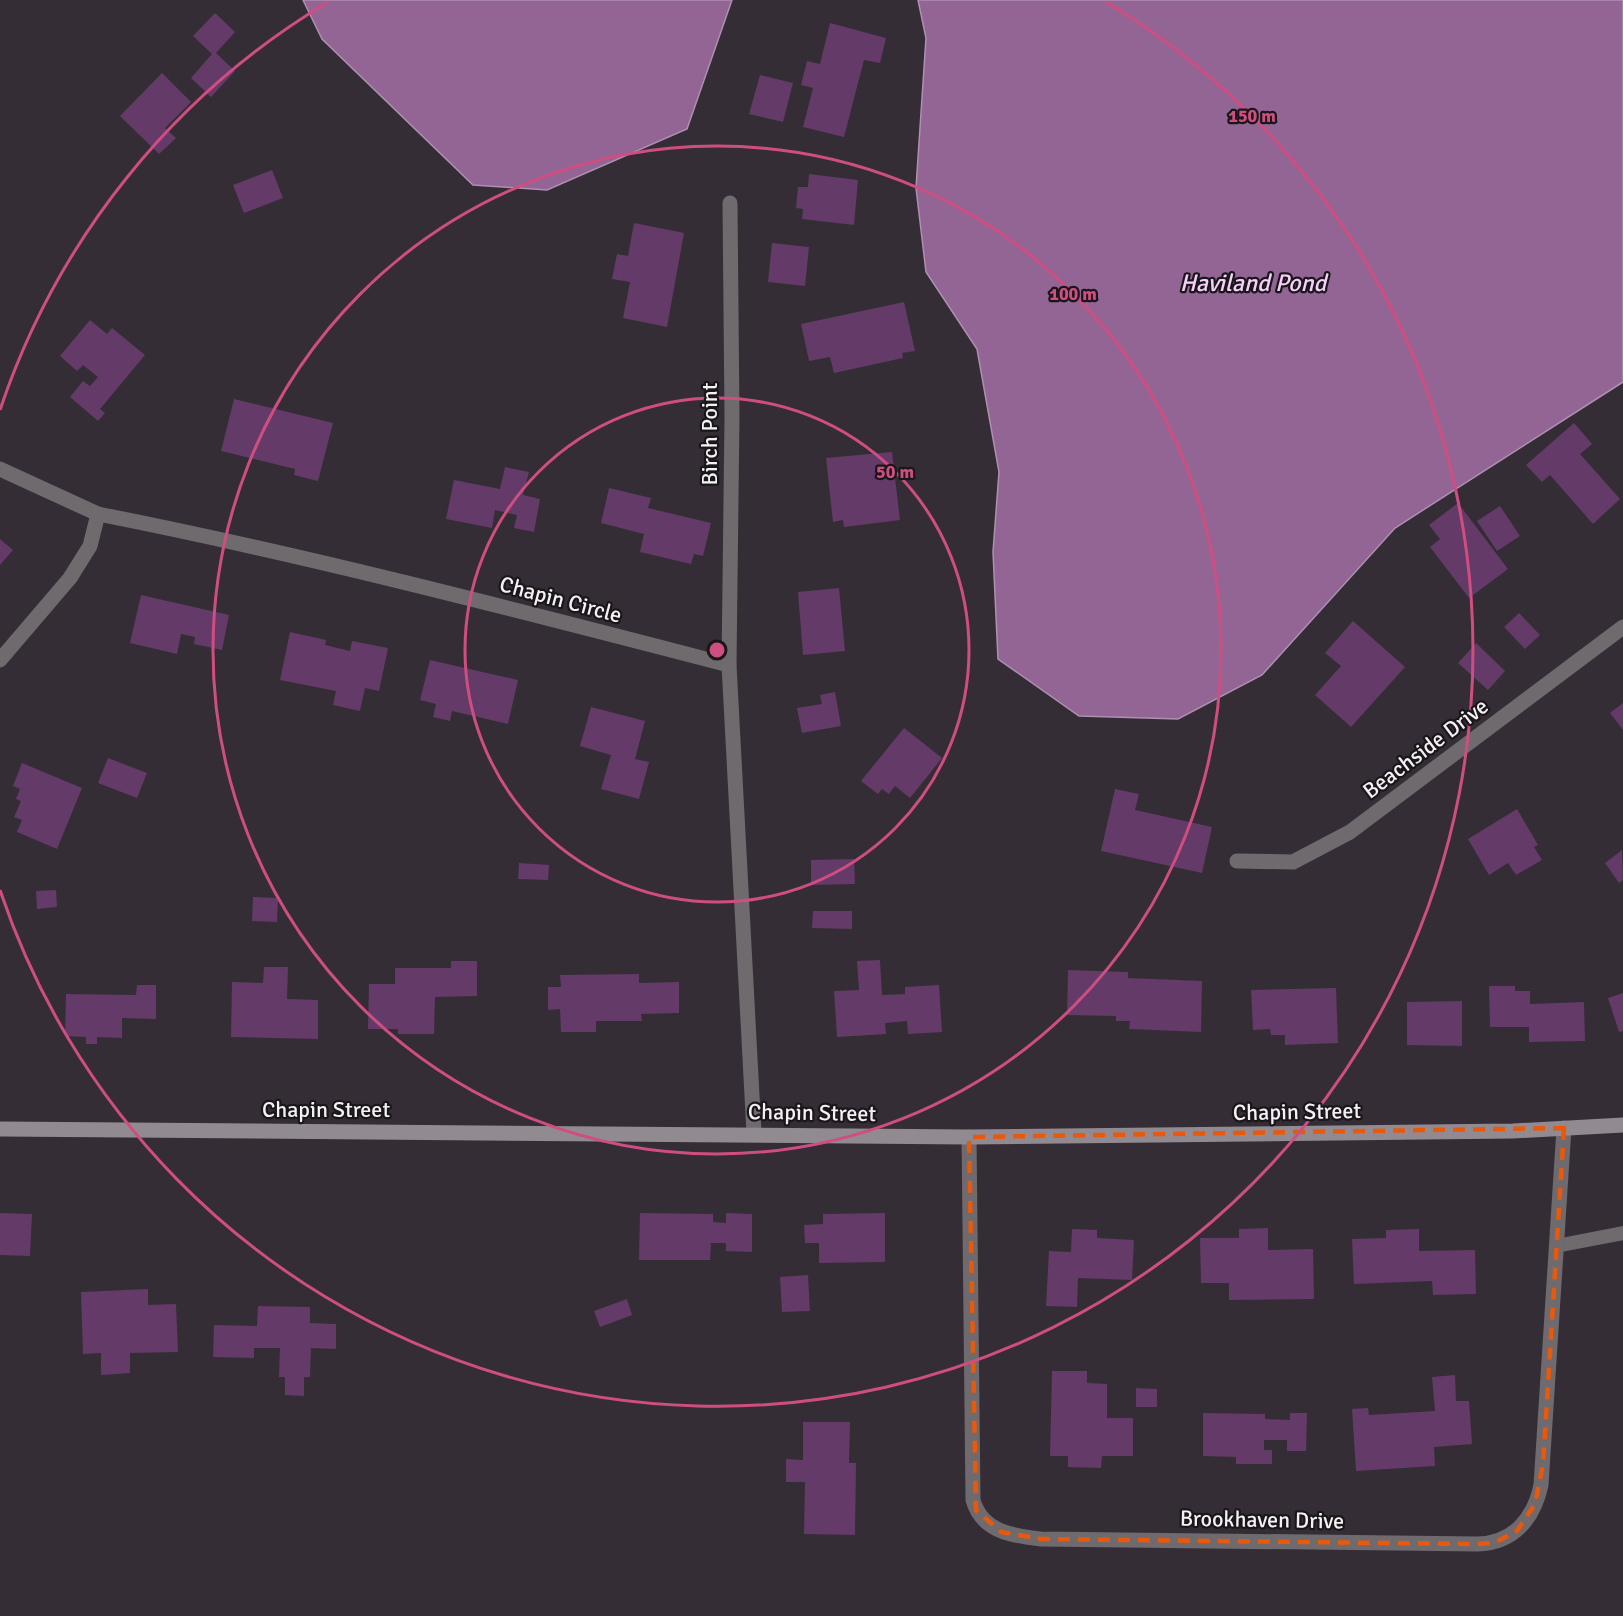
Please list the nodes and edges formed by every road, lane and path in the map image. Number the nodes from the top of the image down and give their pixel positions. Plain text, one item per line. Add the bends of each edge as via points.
1 (730, 203) dead end
2 (0, 469) edge
3 (99, 514) junction
4 (1623, 627) edge
5 (0, 660) edge
6 (729, 665) junction
7 (1237, 861) dead end
8 (1623, 1125) edge
9 (1563, 1128) junction
10 (0, 1129) edge
11 (754, 1133) junction
12 (969, 1137) junction
13 (1623, 1233) edge
14 (1556, 1246) junction

1 - 6 street, Birch Point
2 - 3 street, Chapin Circle
3 - 5 street via 90,546 70,578
3 - 6 street, Chapin Circle via 366,571
4 - 7 street, Beachside Drive via 1350,832 1293,862
6 - 11 street
8 - 9 main road, Chapin Street
9 - 12 main road, Chapin Street
9 - 14 street, Brookhaven Drive
10 - 11 main road, Chapin Street
11 - 12 main road, Chapin Street
12 - 14 street, Brookhaven Drive via 973,1500 975,1510 989,1526 1016,1536 1470,1544 1506,1538 1526,1522 1541,1485
13 - 14 lane

